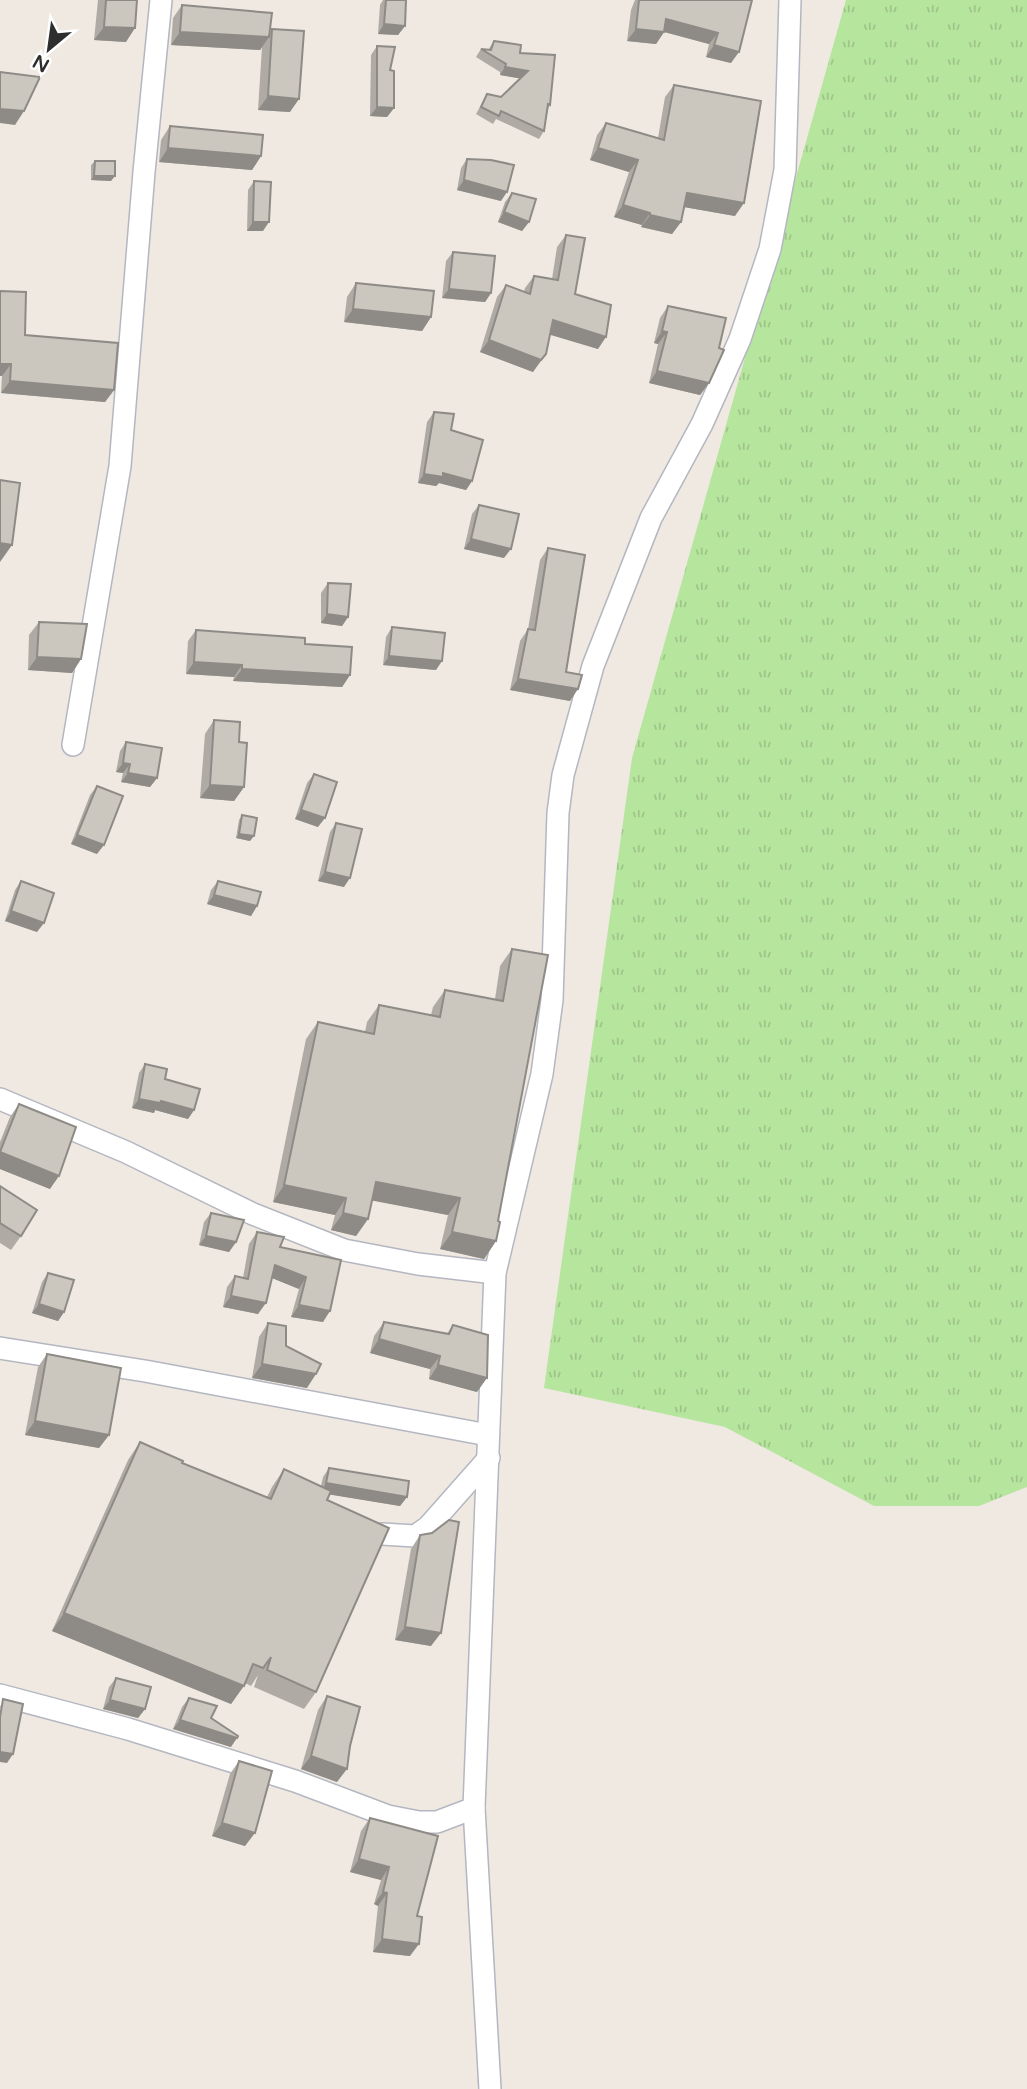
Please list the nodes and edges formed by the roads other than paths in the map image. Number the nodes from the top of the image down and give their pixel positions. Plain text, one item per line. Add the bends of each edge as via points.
1 (162, 0) edge
2 (790, 0) edge
3 (73, 745) dead end
4 (0, 1099) edge
5 (495, 1273) junction
6 (0, 1348) edge
7 (488, 1435) junction
8 (489, 1458) junction
9 (382, 1534) edge
10 (0, 1695) edge
11 (474, 1808) junction
12 (490, 2089) edge

1 - 3 street via 120,467
2 - 5 street via 785,170 770,249 740,339 702,424 651,518 593,666 563,775 552,1000 542,1074
4 - 5 street via 126,1152 253,1214 344,1250
5 - 7 street
6 - 7 street
7 - 8 street
8 - 9 street via 421,1532 415,1536
8 - 11 street
10 - 11 street via 306,1784 388,1816 438,1822
11 - 12 street

